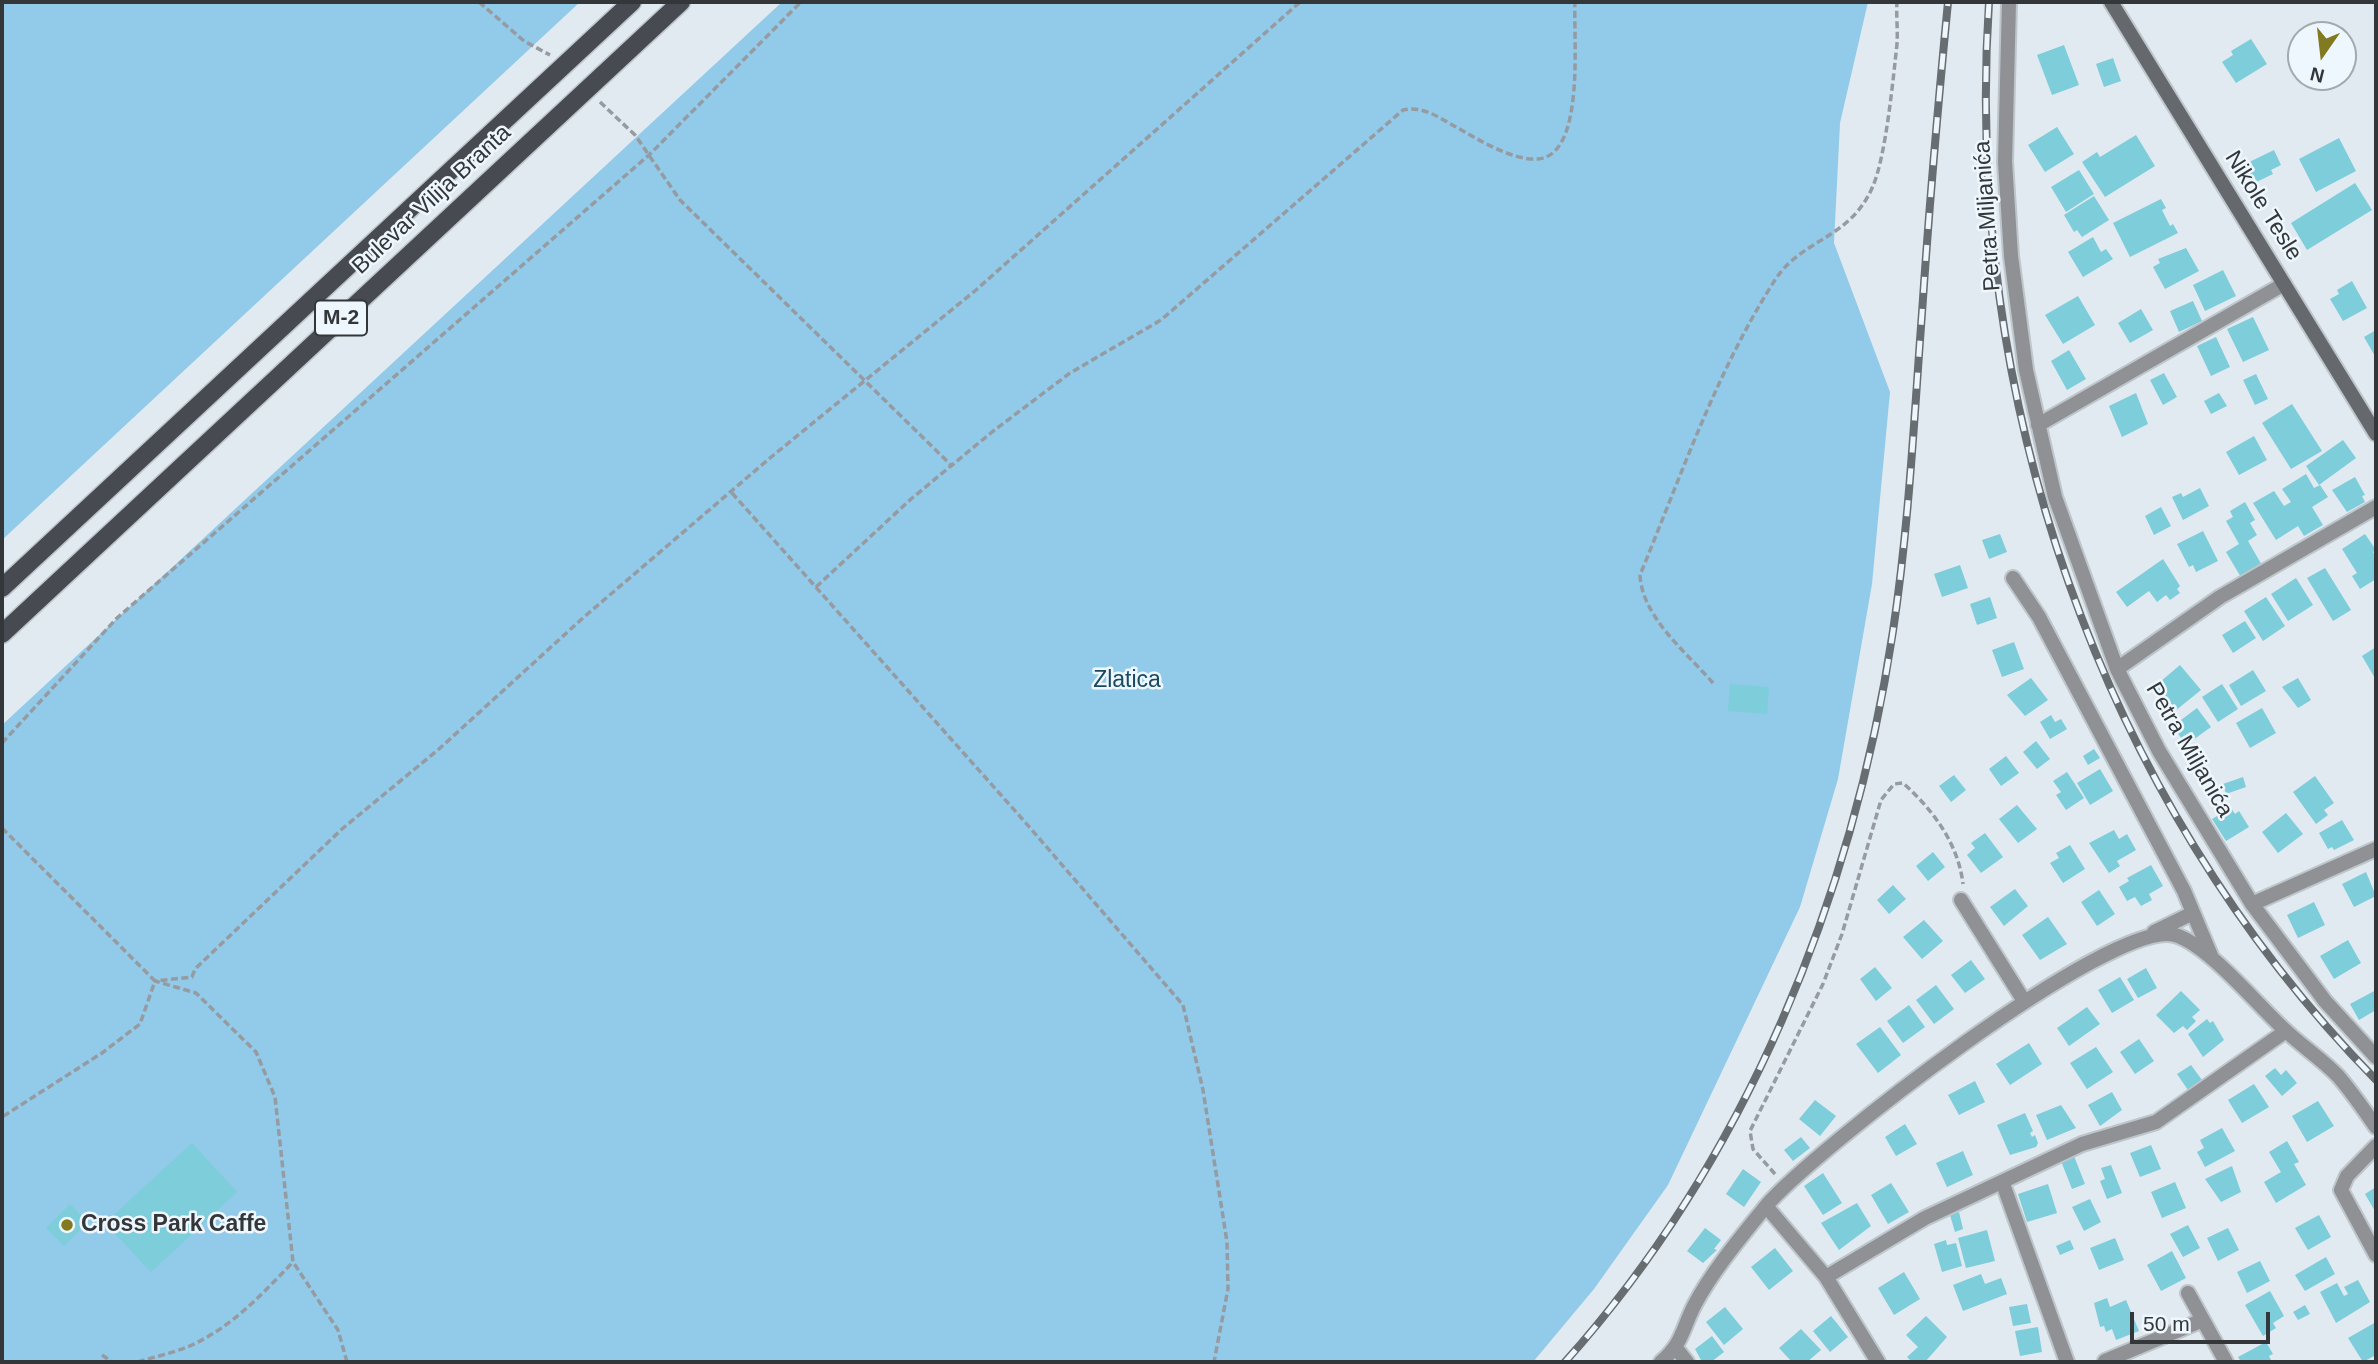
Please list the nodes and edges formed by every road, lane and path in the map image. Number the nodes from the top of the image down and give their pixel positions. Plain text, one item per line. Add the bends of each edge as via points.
1 (479, 2) edge
2 (632, 2) edge
3 (681, 2) edge
4 (802, 2) edge
5 (1300, 2) edge
6 (1575, 2) edge
7 (1897, 2) edge
8 (2008, 2) edge
9 (2110, 2) edge
10 (551, 55) dead end
11 (596, 98) dead end
12 (649, 155) junction
13 (2284, 284) junction
14 (865, 380) junction
15 (2038, 425) junction
16 (2376, 434) edge
17 (951, 465) junction
18 (732, 493) junction
19 (2376, 507) edge
20 (2013, 578) dead end
21 (816, 587) junction
22 (2, 588) edge
23 (2, 634) edge
24 (2117, 669) junction
25 (1713, 683) dead end
26 (2, 743) edge
27 (2, 828) edge
28 (2375, 852) edge
29 (1961, 900) joint
30 (2252, 904) junction
31 (2193, 913) junction
32 (2149, 934) junction
33 (2212, 960) junction
34 (155, 981) junction
35 (2024, 1001) junction
36 (2286, 1031) junction
37 (2376, 1056) edge
38 (2, 1116) edge
39 (2376, 1127) edge
40 (2376, 1146) edge
41 (2003, 1184) junction
42 (1787, 1186) junction
43 (1766, 1206) junction
44 (2376, 1255) edge
45 (293, 1262) junction
46 (1826, 1277) junction
47 (2188, 1293) dead end
48 (2203, 1320) junction
49 (1676, 1348) junction
50 (102, 1355) dead end
51 (2105, 1361) edge
52 (112, 1362) edge
53 (138, 1362) edge
54 (347, 1362) edge
55 (1214, 1362) edge
56 (1661, 1362) edge
57 (1687, 1362) edge
58 (1878, 1362) edge
59 (2067, 1362) edge
60 (2226, 1362) edge

1 - 10 path via 524,41
2 - 22 main road, Bulevar Vilija Branta / M-2
3 - 23 main road, Bulevar Vilija Branta / M-2
4 - 12 path
5 - 14 path via 976,290
6 - 17 path via 1572,111 1567,135 1556,152 1526,158 1420,109 1403,110 1161,320 1070,373
7 - 25 path via 1897,42 1874,183 1861,211 1777,277 1737,343 1640,575 1641,594 1659,622
8 - 15 street, Petra Miljanića via 2005,162 2011,256
9 - 13 street, Nikole Tesle
11 - 12 path via 619,117
12 - 14 path via 681,200
12 - 26 path via 117,618
13 - 15 street
13 - 16 street, Nikole Tesle
14 - 17 path
14 - 18 path
15 - 24 street, Petra Miljanića via 2056,497
17 - 21 path
18 - 21 path
18 - 34 path via 342,829 191,976
19 - 24 street via 2220,597
20 - 31 street via 2039,617
21 - 55 path via 1182,1005 1203,1090 1227,1242 1228,1289
24 - 30 street, Petra Miljanića via 2159,751
27 - 34 path
28 - 30 street
29 - 35 street
29 - 42 path via 1962,873 1934,813 1903,783 1894,784 1881,800 1823,984 1750,1131 1753,1149
30 - 37 street, Petra Miljanića via 2325,1000
31 - 32 street
31 - 33 street
32 - 33 street via 2184,939
32 - 35 street via 2092,960
33 - 36 street
34 - 38 path via 139,1024
34 - 45 path via 196,993 256,1052 275,1097
35 - 42 street via 1874,1112
36 - 39 street via 2337,1076
36 - 41 street via 2156,1122 2082,1144
40 - 44 street via 2347,1175 2342,1190
41 - 46 street via 1926,1218
41 - 59 street
42 - 43 street
43 - 46 street
43 - 49 street via 1695,1303
45 - 53 path via 230,1322 196,1343
45 - 54 path via 338,1330
46 - 58 street
47 - 48 street
48 - 51 street
48 - 60 street
49 - 56 street
49 - 57 street
50 - 52 path

